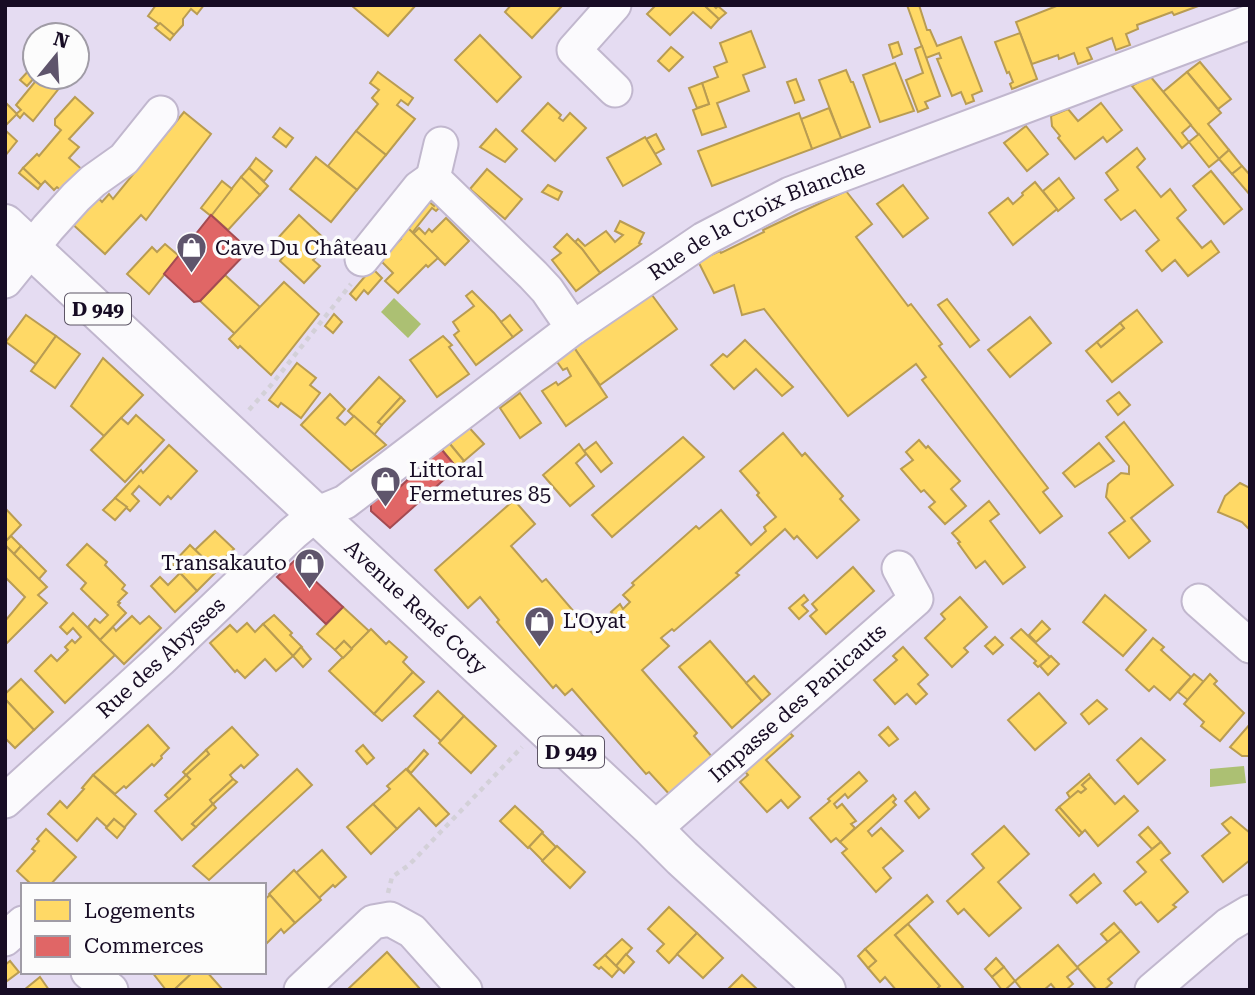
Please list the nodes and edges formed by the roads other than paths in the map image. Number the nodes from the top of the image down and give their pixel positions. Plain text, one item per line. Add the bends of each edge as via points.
1 (614, 5) edge
2 (1250, 22) edge
3 (615, 90) dead end
4 (161, 113) dead end
5 (441, 144) dead end
6 (433, 177) junction
7 (19, 236) edge
8 (362, 259) road end
9 (5, 281) edge
10 (573, 328) junction
11 (316, 514) junction
12 (899, 568) dead end
13 (1199, 601) dead end
14 (1250, 646) edge
15 (5, 801) edge
16 (655, 831) junction
17 (5, 910) edge
18 (1250, 912) edge
19 (21, 922) edge
20 (21, 926) edge
21 (5, 939) edge
22 (91, 974) edge
23 (111, 990) edge
24 (302, 990) edge
25 (465, 990) edge
26 (825, 990) edge
27 (1152, 990) edge

1 - 3 street via 574,50
2 - 10 street, Rue de la Croix Blanche via 790,194 704,239
4 - 7 street via 124,159 93,181 48,228
5 - 6 street
6 - 8 street
6 - 10 street via 547,290
7 - 9 street
7 - 11 main road, Avenue René Coty / D 949
10 - 11 street, Rue de la Croix Blanche via 345,502
11 - 15 street, Rue des Abysses
11 - 16 main road, Avenue René Coty / D 949
12 - 16 street, Impasse des Panicauts via 916,599
13 - 14 street
16 - 26 main road, Avenue René Coty / D 949
17 - 19 street
18 - 27 street via 1228,925
20 - 21 street
22 - 23 street
24 - 25 street via 373,922 390,919 411,931

